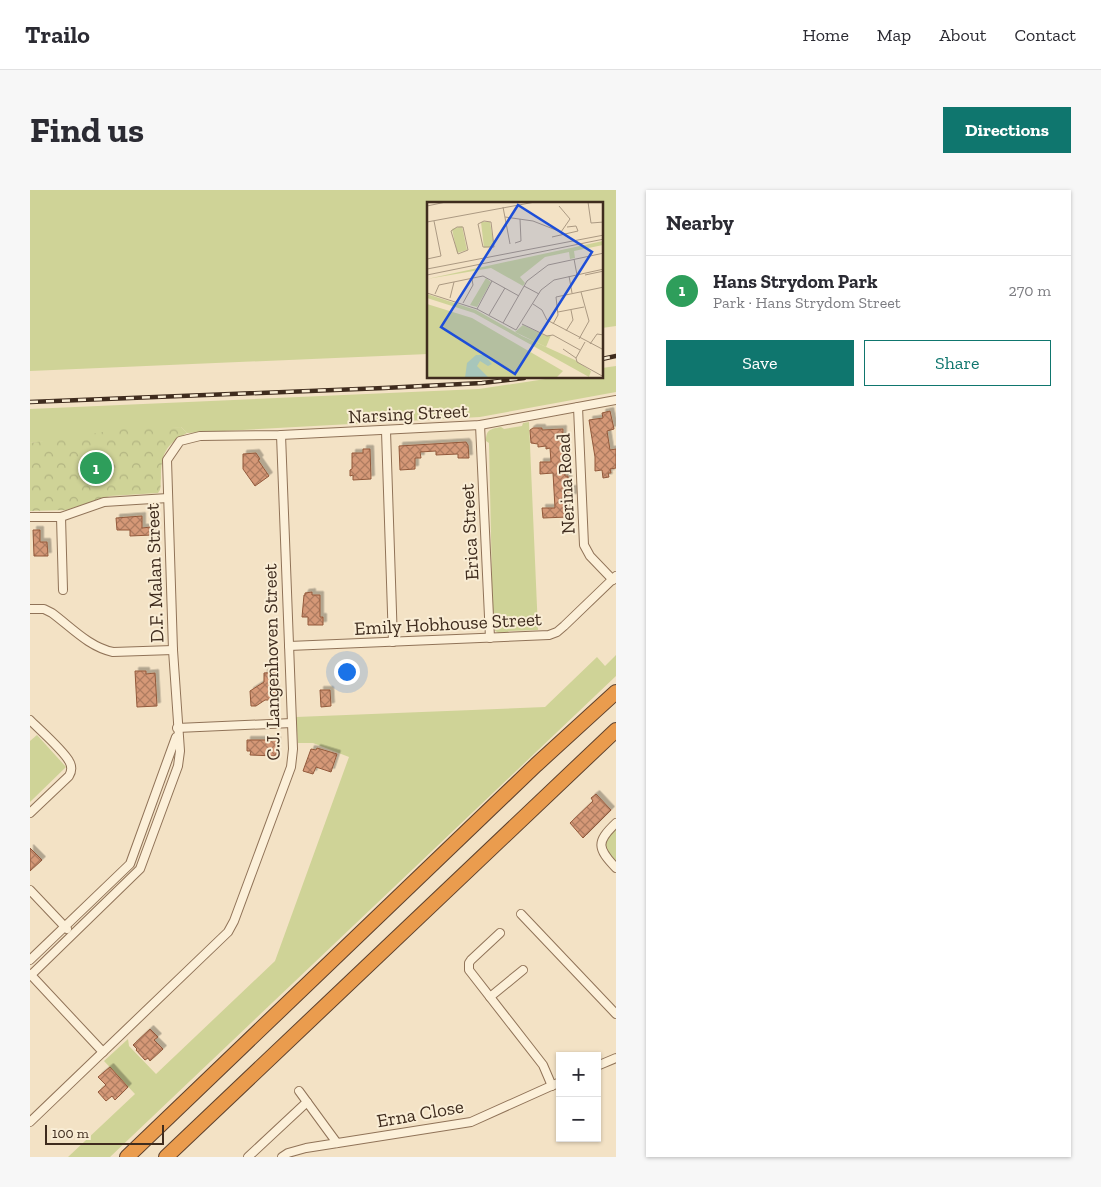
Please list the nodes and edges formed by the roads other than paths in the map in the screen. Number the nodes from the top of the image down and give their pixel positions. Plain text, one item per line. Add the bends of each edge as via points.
1 (616, 400) edge
2 (578, 407) junction
3 (480, 425) junction
4 (386, 431) junction
5 (280, 435) junction
6 (200, 436) joint
7 (168, 498) junction
8 (30, 517) edge
9 (61, 517) junction
10 (614, 578) edge
11 (63, 590) dead end
12 (30, 609) edge
13 (490, 638) junction
14 (392, 642) junction
15 (289, 646) junction
16 (173, 650) junction
17 (616, 692) edge
18 (30, 720) edge
19 (292, 723) junction
20 (177, 728) junction
21 (616, 730) edge
22 (30, 813) edge
23 (616, 823) edge
24 (130, 864) junction
25 (140, 868) junction
26 (616, 868) edge
27 (30, 890) edge
28 (521, 914) dead end
29 (64, 926) junction
30 (500, 933) dead end
31 (72, 934) junction
32 (30, 960) edge
33 (523, 970) dead end
34 (30, 975) edge
35 (490, 997) junction
36 (616, 1014) edge
37 (103, 1052) junction
38 (616, 1058) edge
39 (601, 1064) edge
40 (556, 1084) edge
41 (299, 1091) dead end
42 (307, 1102) junction
43 (30, 1122) edge
44 (337, 1143) junction
45 (252, 1156) edge
46 (128, 1157) edge
47 (166, 1157) edge
48 (282, 1157) edge

1 - 2 street, Narsing Street
2 - 3 street, Narsing Street
2 - 10 street, Nerina Road via 584,545 590,556
3 - 4 street, Narsing Street
3 - 13 street, Erica Street
4 - 5 street, Narsing Street
4 - 14 street
5 - 6 street, Narsing Street
5 - 15 street, C.J. Langenhoven Street
6 - 7 street, D.F. Malan Street via 180,441 167,460
7 - 9 street via 104,502
7 - 16 street, D.F. Malan Street
8 - 9 street
9 - 11 street
10 - 13 street, Emily Hobhouse Street via 552,634
12 - 16 street via 52,613 106,650
13 - 14 street, Emily Hobhouse Street
14 - 15 street, Emily Hobhouse Street
15 - 19 street, C.J. Langenhoven Street
16 - 20 street, D.F. Malan Street
17 - 46 highway
18 - 22 street via 67,758 71,767 69,776
19 - 20 street
19 - 37 street, C.J. Langenhoven Street via 291,767 232,926
20 - 24 street, D.F. Malan Street
20 - 25 street, D.F. Malan Street via 178,766
21 - 47 highway
23 - 26 street via 604,835 602,849
24 - 25 street
24 - 29 street, D.F. Malan Street
25 - 31 street, D.F. Malan Street
27 - 29 street
28 - 36 street
29 - 31 street
29 - 32 street, D.F. Malan Street
30 - 35 street via 468,963 469,970
31 - 34 street, D.F. Malan Street
33 - 35 street
34 - 37 street
35 - 40 street
37 - 43 street, C.J. Langenhoven Street
38 - 39 street
40 - 44 street, Erna Close via 471,1122
41 - 42 street
42 - 44 street
42 - 45 street
44 - 48 street, Erna Close via 296,1150

